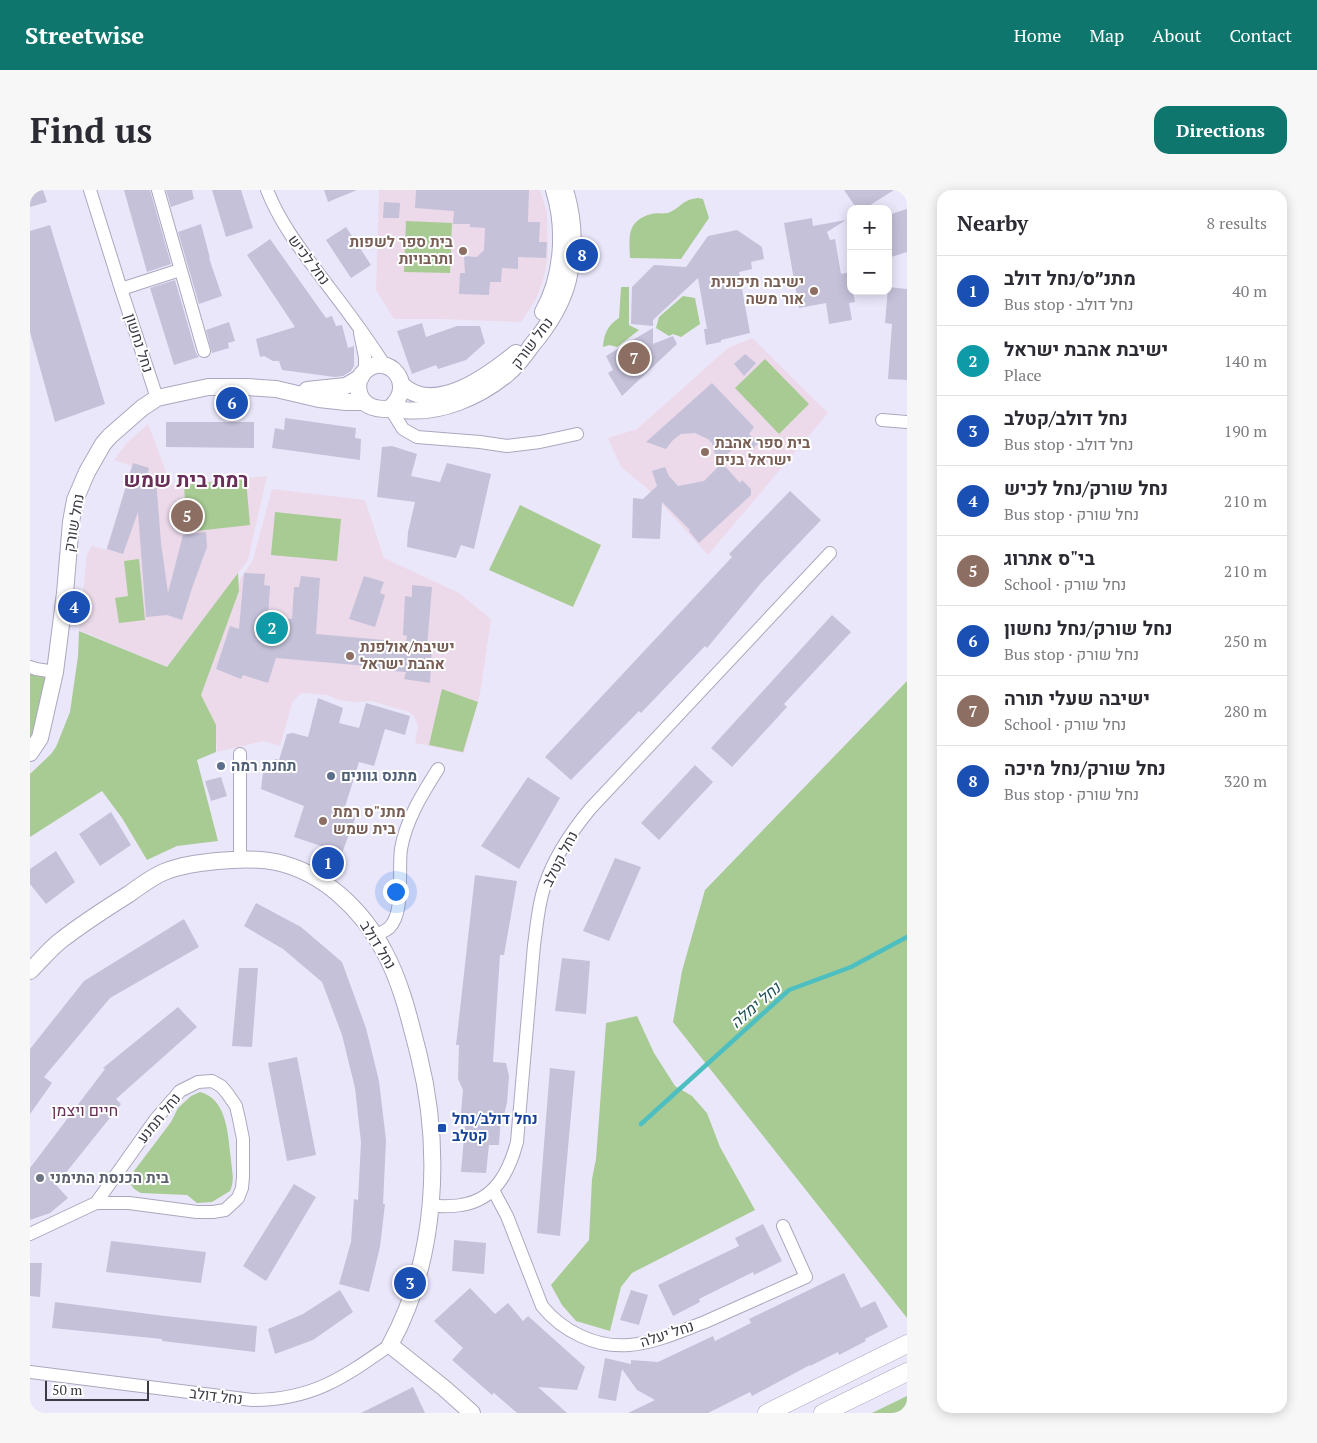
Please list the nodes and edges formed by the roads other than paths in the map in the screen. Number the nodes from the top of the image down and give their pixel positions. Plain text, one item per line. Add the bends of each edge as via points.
1 (90, 190) edge
2 (158, 190) edge
3 (267, 190) edge
4 (554, 190) edge
5 (565, 190) edge
6 (180, 270) junction
7 (120, 289) junction
8 (358, 326) junction
9 (204, 351) dead end
10 (385, 366) junction
11 (363, 374) junction
12 (402, 385) junction
13 (295, 392) junction
14 (157, 398) junction
15 (363, 402) junction
16 (390, 408) junction
17 (882, 420) dead end
18 (907, 422) edge
19 (578, 434) dead end
20 (830, 553) dead end
21 (30, 666) edge
22 (55, 672) junction
23 (30, 753) edge
24 (240, 754) dead end
25 (438, 770) dead end
26 (240, 858) junction
27 (375, 936) junction
28 (30, 971) edge
29 (115, 1176) junction
30 (493, 1190) junction
31 (96, 1203) junction
32 (128, 1203) junction
33 (430, 1206) junction
34 (783, 1226) dead end
35 (30, 1234) edge
36 (907, 1344) edge
37 (390, 1345) junction
38 (30, 1372) edge
39 (907, 1372) edge
40 (472, 1413) edge
41 (767, 1413) edge
42 (823, 1413) edge

1 - 7 street, נחל נחשון
2 - 6 street
3 - 8 street, נחל לכיש via 289,234
4 - 12 street, נחל שורק via 561,251 556,277 546,306 518,351 471,384 445,394 417,395
5 - 16 street, נחל שורק via 573,229 568,279 556,311 541,335 509,372 466,399 419,412
6 - 7 street
6 - 9 street
7 - 14 street, נחל נחשון
8 - 10 street, נחל לכיש
8 - 11 street, נחל לכיש via 363,343
10 - 11 street via 373,366
10 - 12 street via 398,374
11 - 13 street, נחל שורק via 346,386
11 - 15 street via 358,389
12 - 16 street via 399,399
13 - 14 street, נחל שורק via 227,386
13 - 15 street, נחל שורק via 313,398
14 - 22 street, נחל שורק via 103,444 75,500
15 - 16 street via 376,409
16 - 19 street via 403,429 416,437 507,446
17 - 18 street
20 - 30 street, נחל קטלב via 590,809 554,866 545,885 538,914 517,1142 508,1171
21 - 22 street
22 - 23 street, נחל שורק via 40,738
24 - 26 street
25 - 27 street via 422,793 407,827 401,849 398,910 389,927
26 - 27 street, נחל דולב via 294,867 325,883 348,903
26 - 28 street, נחל דולב via 162,873 90,918
27 - 33 street, נחל דולב via 395,973 422,1066 431,1143
29 - 31 street, נחל תמנע
29 - 32 street via 113,1189
29 - 32 street, נחל תמנע via 154,1120 180,1091 198,1082 212,1081 221,1086 236,1106 243,1139 242,1188 234,1203 225,1210 213,1212
30 - 33 street, נחל קטלב via 462,1206
30 - 34 street, נחל יעלה via 542,1306 564,1327 601,1343 626,1346 665,1337 806,1277
31 - 32 street, נחל תמנע
31 - 35 street, נחל תמנע
33 - 37 street, נחל דולב via 424,1254 415,1286
36 - 41 main road
37 - 38 street, נחל דולב via 326,1387 276,1400 252,1400
37 - 40 street
39 - 42 main road

